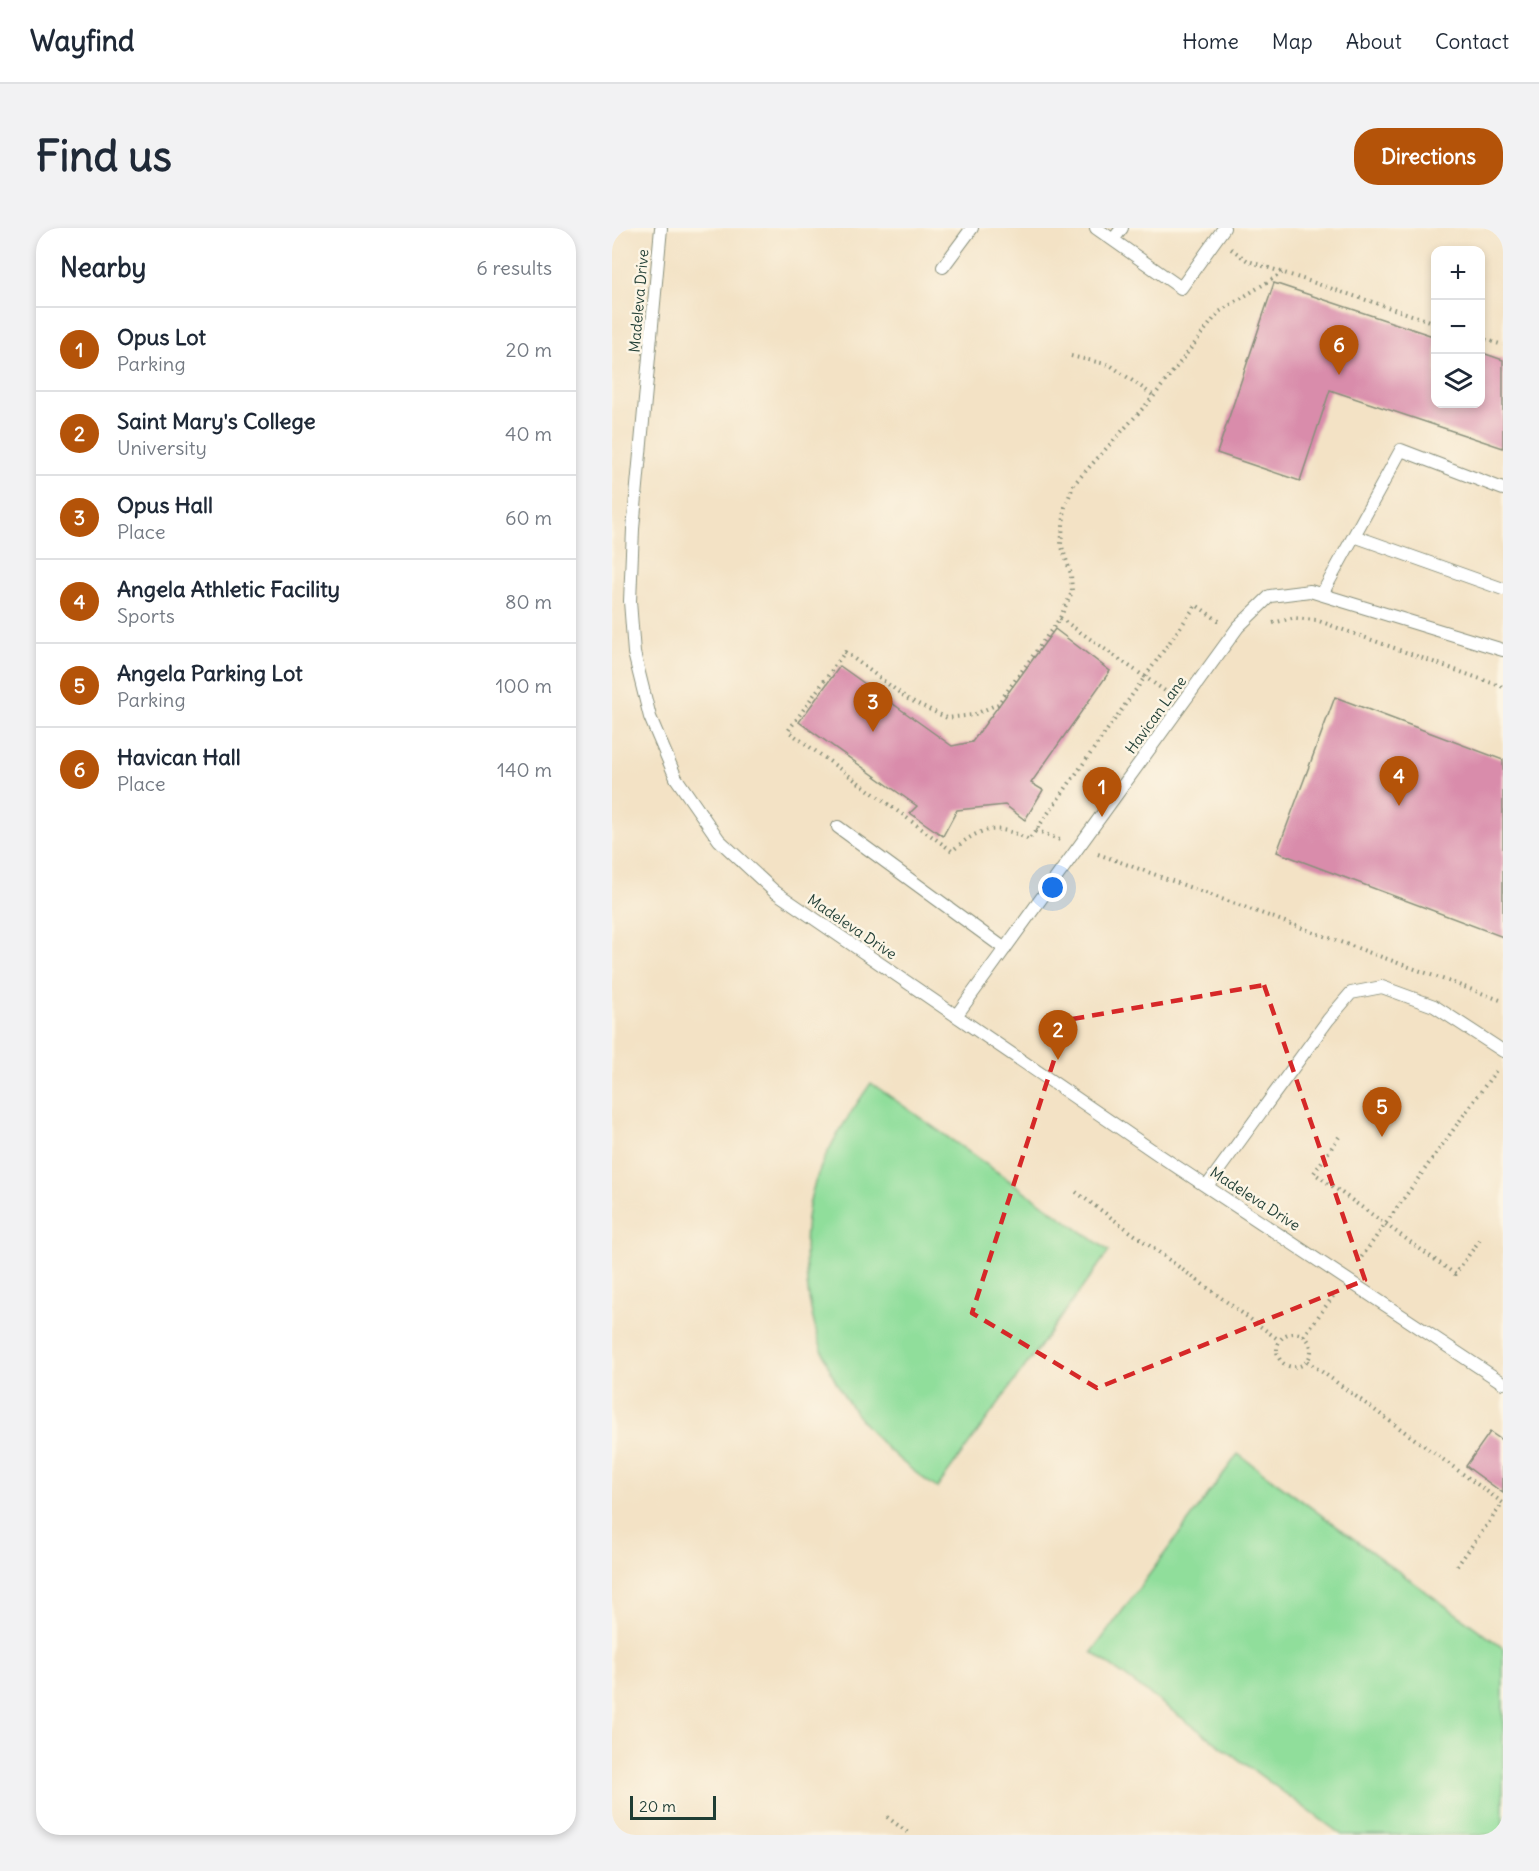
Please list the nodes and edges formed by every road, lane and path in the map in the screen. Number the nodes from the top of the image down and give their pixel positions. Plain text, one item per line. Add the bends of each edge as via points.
1 (661, 228) edge
2 (972, 228) edge
3 (1096, 228) edge
4 (1122, 228) edge
5 (1224, 228) edge
6 (1216, 239) junction
7 (1113, 240) junction
8 (943, 267) dead end
9 (1282, 273) junction
10 (1431, 321) edge
11 (1485, 340) edge
12 (1503, 345) edge
13 (1071, 356) dead end
14 (1154, 396) junction
15 (1503, 489) edge
16 (1354, 536) junction
17 (1503, 589) edge
18 (1322, 594) junction
19 (1060, 618) junction
20 (1267, 627) dead end
21 (1235, 632) junction
22 (1503, 650) edge
23 (1145, 677) junction
24 (1503, 687) edge
25 (1183, 704) junction
26 (838, 826) dead end
27 (1036, 830) junction
28 (1079, 847) junction
29 (1005, 949) junction
30 (1503, 1001) edge
31 (956, 1016) junction
32 (1503, 1051) edge
33 (1503, 1061) edge
34 (1339, 1137) dead end
35 (1207, 1186) junction
36 (1076, 1191) dead end
37 (1385, 1224) junction
38 (1482, 1237) dead end
39 (1347, 1277) junction
40 (1304, 1336) junction
41 (1279, 1340) junction
42 (1307, 1361) junction
43 (1502, 1381) edge
44 (1503, 1503) edge
45 (1457, 1566) dead end
46 (887, 1817) dead end
47 (912, 1835) edge

1 - 31 lane, Madeleva Drive via 630,601 634,653 650,717 676,778 719,840 774,891
2 - 8 lane
3 - 7 lane
4 - 7 lane
5 - 6 lane
6 - 7 lane via 1181,288
6 - 9 path via 1248,261
9 - 10 path
9 - 14 path via 1219,312
11 - 12 path
13 - 14 path via 1110,365
14 - 19 path via 1074,484 1065,507 1061,544 1071,574 1072,592
15 - 16 lane via 1401,450
16 - 17 lane
16 - 18 lane
18 - 21 lane, Havican Lane via 1310,591 1270,596
18 - 22 lane, Havican Lane
19 - 23 path
19 - 27 path via 998,704 973,715 946,718 908,699 845,652 788,731 952,851 968,838 992,828 1029,840
20 - 24 path via 1292,618 1316,620
21 - 23 path via 1196,605
21 - 25 lane, Havican Lane
23 - 25 path
23 - 27 path
25 - 28 lane, Havican Lane
26 - 29 lane
27 - 28 path
28 - 29 lane, Havican Lane
28 - 30 path
29 - 31 lane, Havican Lane
31 - 35 lane, Madeleva Drive
32 - 35 lane via 1434,1006 1382,987 1351,993
33 - 37 path
34 - 37 path via 1314,1173
35 - 39 lane, Madeleva Drive
36 - 41 path
37 - 38 path via 1455,1274
37 - 39 path
39 - 40 path
39 - 43 lane, Madeleva Drive
40 - 41 path via 1288,1333
40 - 42 path via 1311,1351
41 - 42 path via 1278,1356 1286,1365 1296,1367
42 - 44 path
44 - 45 path
46 - 47 path

